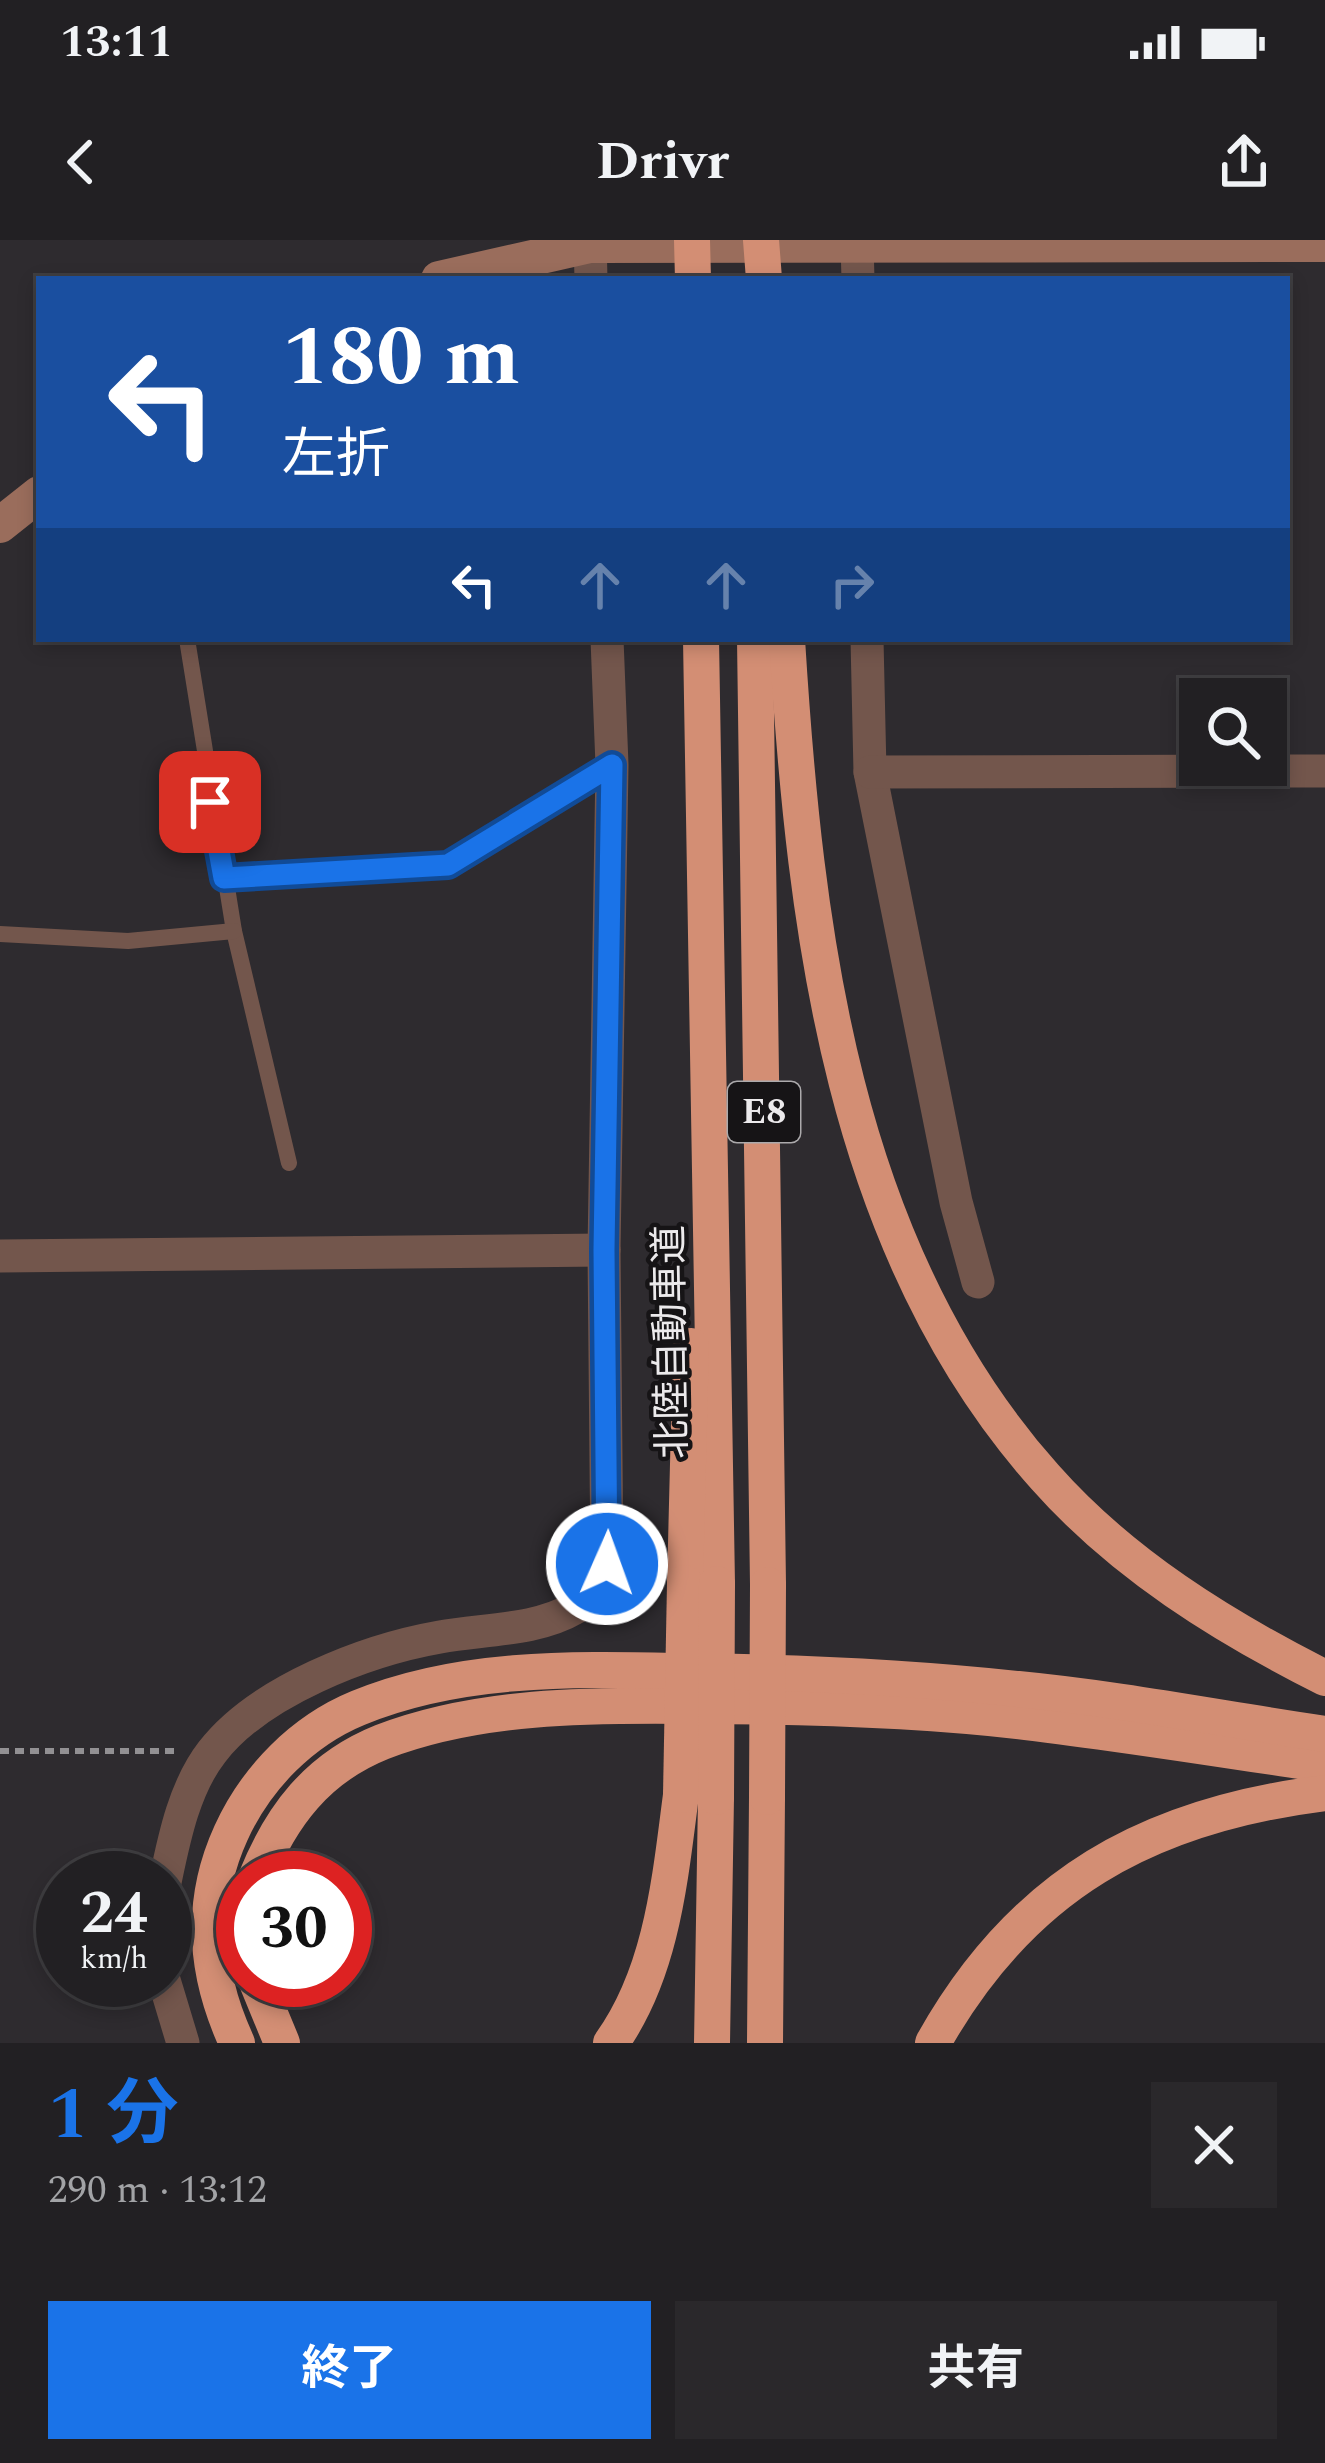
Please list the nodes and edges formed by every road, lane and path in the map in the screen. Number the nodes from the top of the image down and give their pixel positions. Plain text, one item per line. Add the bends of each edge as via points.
1 (692, 240) edge
2 (746, 240) edge
3 (761, 240) edge
4 (1325, 244) edge
5 (590, 255) edge
6 (858, 262) edge
7 (458, 276) edge
8 (693, 276) edge
9 (747, 276) edge
10 (764, 276) edge
11 (36, 496) edge
12 (0, 525) edge
13 (187, 642) edge
14 (607, 642) edge
15 (701, 642) edge
16 (755, 642) edge
17 (787, 642) edge
18 (867, 642) edge
19 (612, 765) junction
20 (1325, 771) edge
21 (870, 772) junction
22 (224, 878) junction
23 (234, 931) junction
24 (0, 934) edge
25 (289, 1163) dead end
26 (604, 1250) junction
27 (0, 1256) edge
28 (978, 1282) dead end
29 (1325, 1678) edge
30 (1325, 1734) edge
31 (0, 1751) edge
32 (212, 1751) junction
33 (1325, 1765) edge
34 (1325, 1793) edge
35 (699, 1796) junction
36 (173, 1851) edge
37 (267, 1851) edge
38 (172, 2007) edge
39 (267, 2007) edge
40 (182, 2043) edge
41 (237, 2043) edge
42 (282, 2043) edge
43 (611, 2043) edge
44 (712, 2043) edge
45 (765, 2043) edge
46 (933, 2043) edge

1 - 8 highway, bridge
2 - 9 highway
3 - 10 highway, bridge
4 - 6 street
5 - 6 street
5 - 7 street
11 - 12 street
13 - 22 lane
14 - 19 street
15 - 35 highway, 北陸自動車道 / E8, bridge via 708,964
16 - 45 highway, E8, bridge via 768,1585
17 - 29 highway via 825,977 875,1189 950,1347 1061,1493 1176,1592
18 - 21 street
19 - 22 lane via 448,865
19 - 26 street
20 - 21 street
21 - 28 street
22 - 23 lane
23 - 24 lane via 128,941
23 - 25 lane
26 - 27 street
26 - 32 street via 610,1536 598,1586 578,1607 548,1620 437,1637 352,1661 259,1711
30 - 41 highway via 1024,1690 794,1672 546,1670 409,1691 304,1738 239,1815 209,1912 218,2003
31 - 32 path
32 - 36 street
33 - 37 highway via 892,1710 637,1705 481,1716 379,1743 336,1768 299,1797
34 - 46 highway via 1202,1814 1085,1873 992,1955
35 - 43 highway via 645,1978
35 - 44 highway, 北陸自動車道 / E8
38 - 40 street
39 - 42 highway

